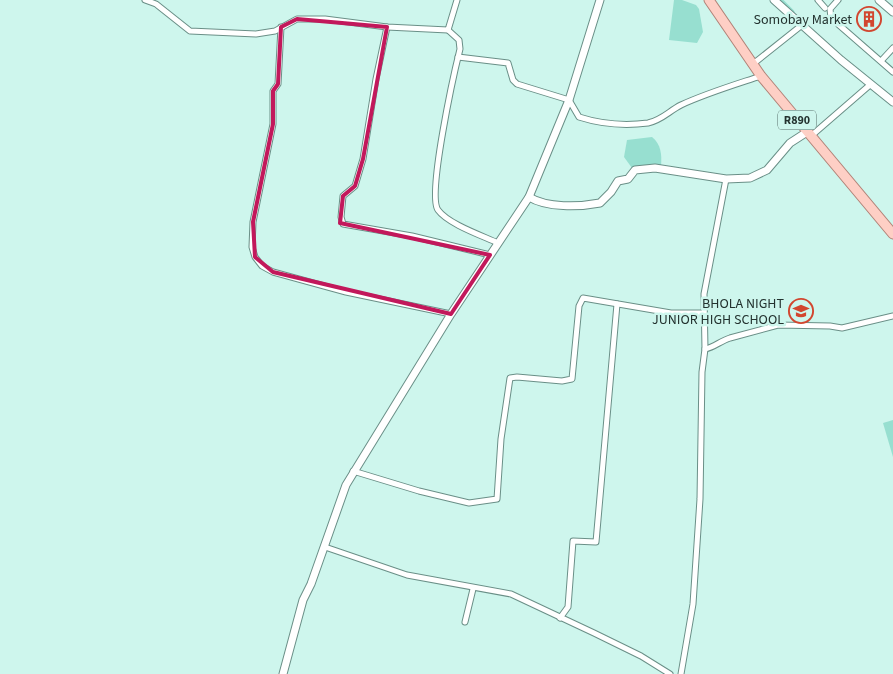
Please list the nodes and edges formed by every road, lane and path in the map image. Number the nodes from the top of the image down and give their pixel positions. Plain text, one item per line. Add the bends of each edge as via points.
1 (145, 0) edge
2 (457, 0) edge
3 (600, 0) edge
4 (709, 0) edge
5 (774, 0) edge
6 (818, 0) edge
7 (838, 0) edge
8 (879, 0) edge
9 (824, 8) dead end
10 (893, 12) edge
11 (802, 25) junction
12 (281, 27) junction
13 (387, 27) junction
14 (448, 30) junction
15 (893, 48) edge
16 (458, 57) junction
17 (881, 61) junction
18 (753, 64) junction
19 (893, 72) edge
20 (761, 76) junction
21 (871, 84) junction
22 (570, 100) junction
23 (893, 102) edge
24 (809, 134) junction
25 (726, 179) junction
26 (529, 197) junction
27 (893, 234) edge
28 (498, 243) junction
29 (490, 256) junction
30 (617, 304) junction
31 (703, 313) junction
32 (451, 314) junction
33 (893, 316) edge
34 (705, 349) junction
35 (353, 471) junction
36 (325, 547) junction
37 (473, 589) junction
38 (560, 618) junction
39 (466, 622) dead end
40 (283, 674) edge
41 (670, 674) edge
42 (681, 674) edge

1 - 12 street via 156,4 190,31 256,34
2 - 14 street
3 - 22 street
4 - 18 main road, R890
5 - 11 street
6 - 9 street
7 - 17 street via 830,9 831,18
8 - 10 street
11 - 18 street
11 - 21 street
12 - 13 street via 297,19
12 - 32 street via 278,84 273,91 272,124 253,222 255,257 273,272 346,292
13 - 14 street
13 - 29 street via 364,159 355,186 343,196 343,224 412,236
14 - 16 street via 459,40
15 - 17 street
16 - 22 street via 508,63 517,84
16 - 28 street via 434,200 438,210 454,222
17 - 19 street
18 - 20 main road, R890
20 - 22 street via 713,91 647,123 599,124 579,117
20 - 24 main road, R890
21 - 23 street
21 - 24 street
22 - 26 street
24 - 25 street via 790,143 760,174 742,180
24 - 27 main road, R890
25 - 26 street via 655,168 635,170 628,179 618,180 600,203 559,204
25 - 31 street via 705,285
26 - 28 street
28 - 29 street
29 - 32 street
30 - 31 street via 672,313
30 - 35 street via 583,298 580,301 572,379 562,382 510,378 497,500 469,503
30 - 38 street via 596,542 572,541 568,607
31 - 34 street
32 - 35 street
33 - 34 street via 842,328 778,325 722,340 716,347
34 - 42 street via 693,597
35 - 36 street
36 - 37 street via 407,575
36 - 40 street via 304,600
37 - 38 street via 510,594
37 - 39 street
38 - 41 street via 641,656

